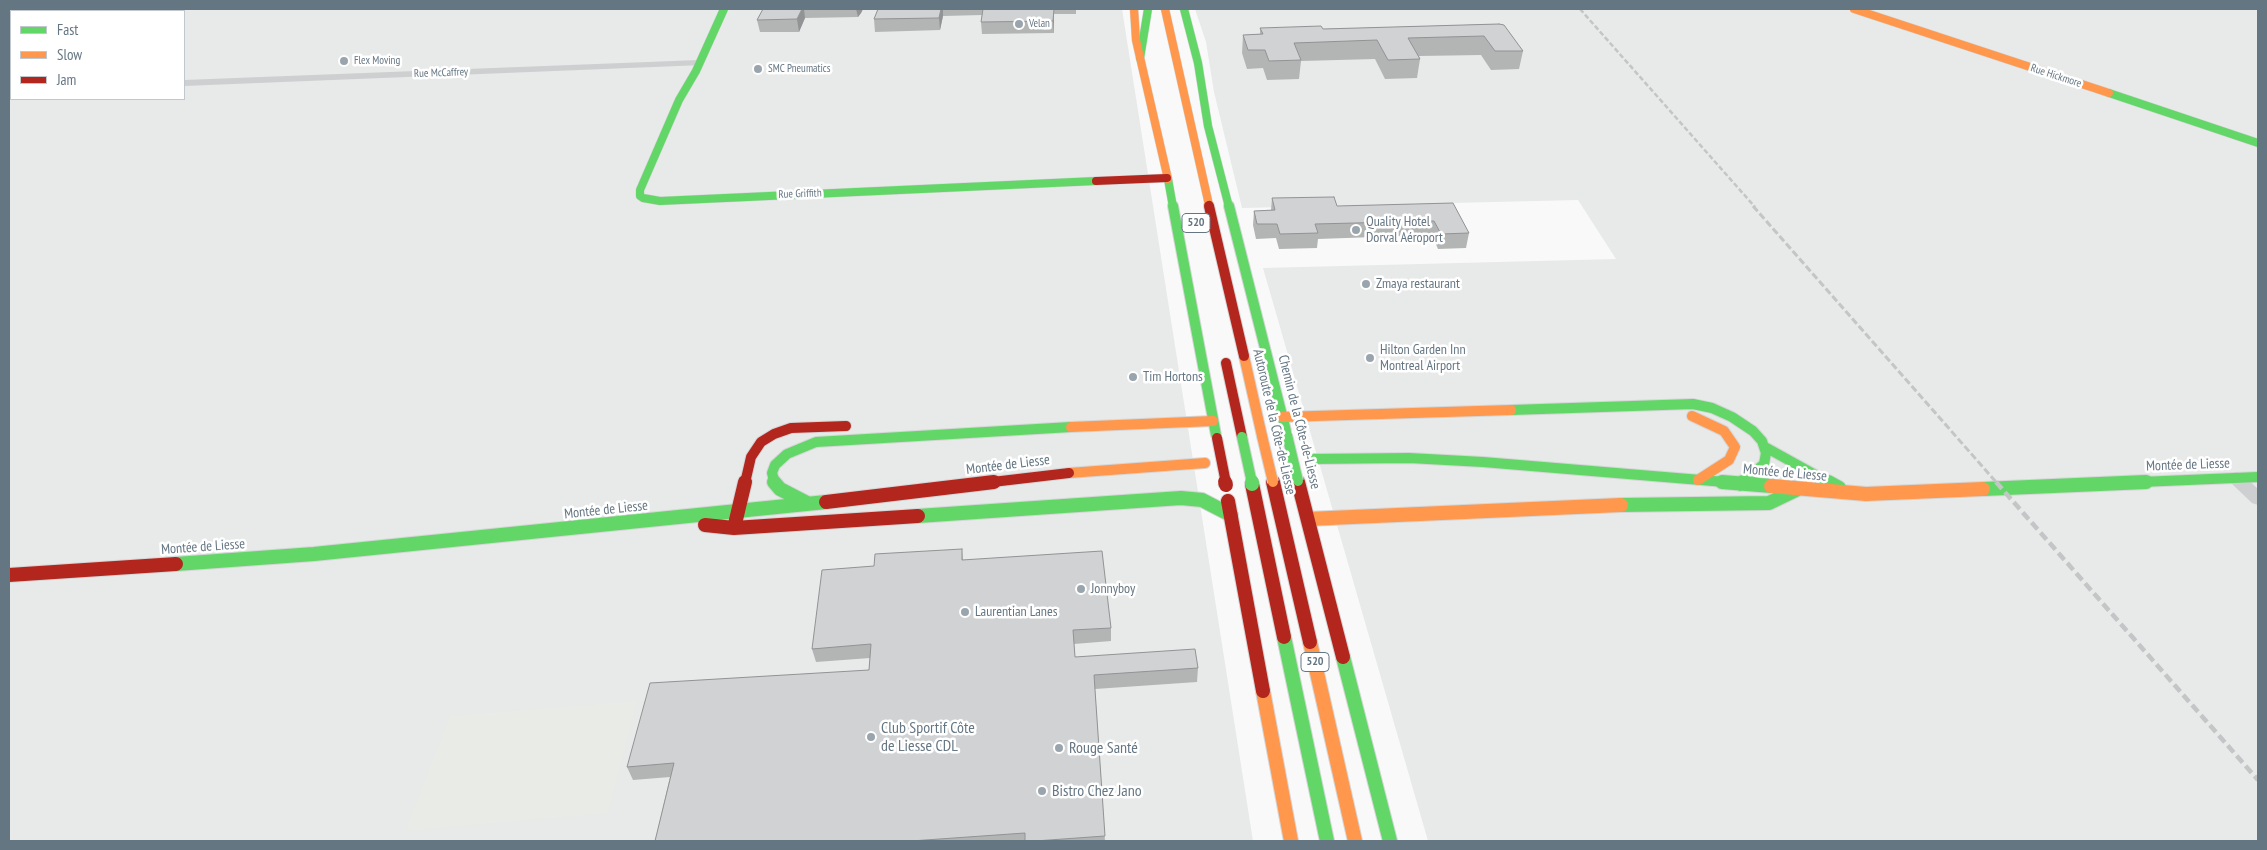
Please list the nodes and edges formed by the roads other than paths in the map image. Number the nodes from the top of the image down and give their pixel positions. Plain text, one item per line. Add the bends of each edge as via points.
1 (724, 9) edge
2 (1134, 9) edge
3 (1150, 9) edge
4 (1165, 9) edge
5 (1854, 9) edge
6 (1186, 14) edge
7 (1156, 30) dead end
8 (1140, 58) junction
9 (699, 63) junction
10 (185, 83) edge
11 (1181, 85) junction
12 (2258, 143) edge
13 (1167, 178) junction
14 (1224, 352) dead end
15 (1645, 407) junction
16 (1282, 417) junction
17 (1213, 421) junction
18 (860, 426) dead end
19 (888, 426) dead end
20 (991, 431) junction
21 (1765, 447) junction
22 (1311, 459) dead end
23 (1205, 464) dead end
24 (2258, 477) edge
25 (2236, 478) junction
26 (1698, 480) junction
27 (1740, 484) junction
28 (1798, 489) junction
29 (1849, 493) junction
30 (2258, 499) edge
31 (807, 504) junction
32 (737, 512) junction
33 (1231, 515) junction
34 (1308, 518) junction
35 (660, 520) junction
36 (734, 528) junction
37 (9, 575) edge
38 (1291, 841) edge
39 (1326, 841) edge
40 (1355, 841) edge
41 (1390, 841) edge

1 - 9 main road, Rue Griffith
2 - 8 main road via 1134,31
3 - 7 main road
3 - 8 main road
4 - 11 main road, Autoroute de la Côte-de-Liesse / 520
5 - 12 main road, Rue Hickmore
6 - 11 main road
6 - 16 main road, Chemin de la Côte-de-Liesse via 1208,126
8 - 13 main road
9 - 10 street, Rue McCaffrey
9 - 13 main road, Rue Griffith via 679,100 640,190 643,198 660,201
11 - 40 main road, Autoroute de la Côte-de-Liesse / 520, bridge
13 - 17 main road
14 - 39 main road, 520, bridge
15 - 16 main road
15 - 21 main road via 1681,403 1712,408 1747,426
15 - 26 main road via 1698,418 1720,429 1731,439 1734,447 1731,458
16 - 34 main road, Chemin de la Côte-de-Liesse, bridge
17 - 20 main road
17 - 33 main road, bridge
18 - 32 main road via 798,427 779,431 764,439 751,457
19 - 20 main road
20 - 31 main road via 837,439 799,447 778,461 772,478 780,489
21 - 27 main road via 1764,464
21 - 29 main road
22 - 26 main road, Montée de Liesse via 1441,459
23 - 31 main road, Montée de Liesse via 1082,472
24 - 25 main road, Montée de Liesse
25 - 29 main road, Montée de Liesse
25 - 30 street
26 - 27 main road, Montée de Liesse
27 - 28 main road, Montée de Liesse
28 - 29 main road, Montée de Liesse
28 - 34 main road via 1769,503 1667,503
31 - 32 main road, Montée de Liesse
32 - 35 main road, Montée de Liesse
32 - 36 main road
33 - 36 main road via 1202,500 1181,498
33 - 38 main road
34 - 41 main road, Chemin de la Côte-de-Liesse
35 - 36 main road
35 - 37 main road, Montée de Liesse via 314,554

